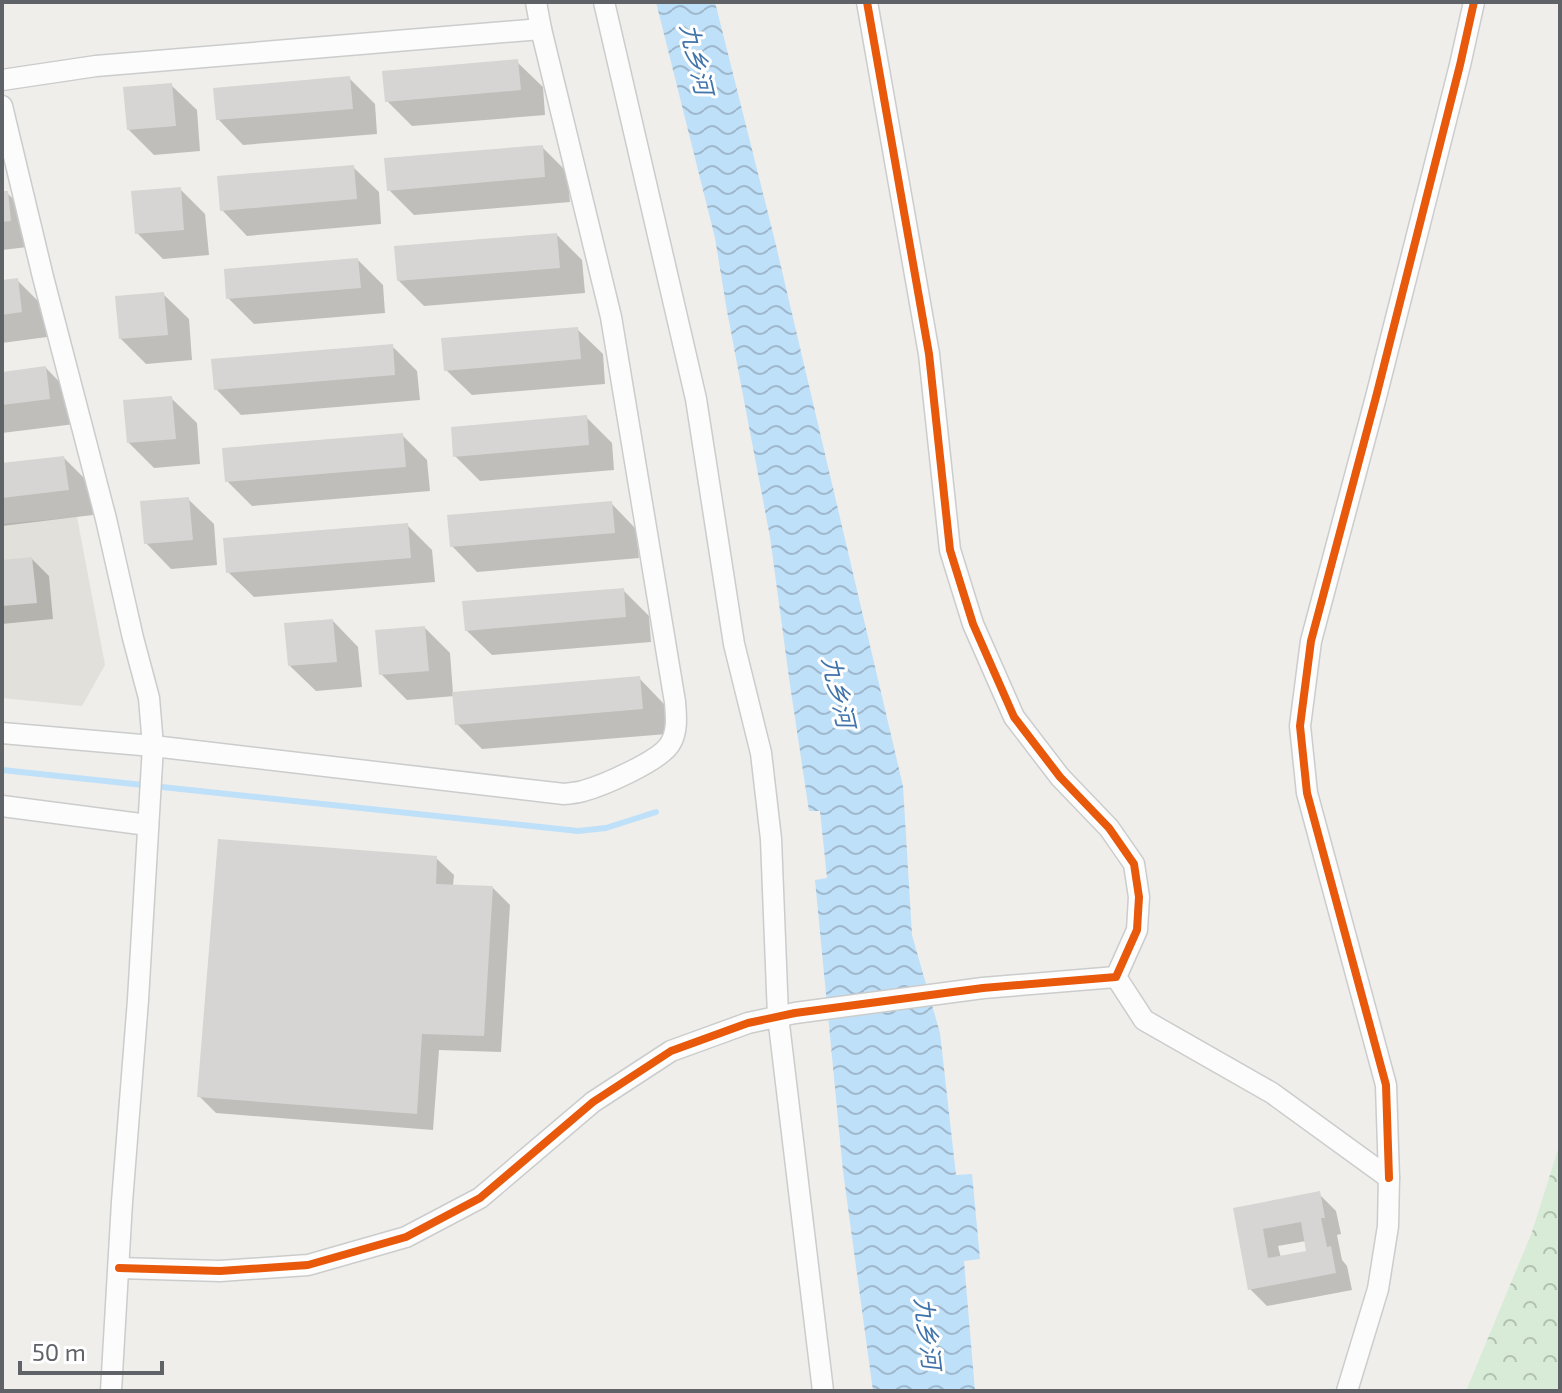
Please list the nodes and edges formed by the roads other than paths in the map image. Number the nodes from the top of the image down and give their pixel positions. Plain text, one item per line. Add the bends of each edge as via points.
1 (536, 2) edge
2 (604, 2) edge
3 (867, 2) edge
4 (1474, 2) edge
5 (541, 29) junction
6 (2, 80) edge
7 (2, 106) edge
8 (2, 733) edge
9 (152, 755) junction
10 (2, 806) edge
11 (149, 819) junction
12 (1116, 977) junction
13 (787, 1014) junction
14 (1389, 1178) junction
15 (119, 1268) junction
16 (111, 1391) edge
17 (823, 1391) edge
18 (1347, 1391) edge

1 - 5 street
2 - 13 street via 696,399 734,644 761,753
3 - 12 street via 929,354 950,550 973,624 1014,717 1134,864 1137,930
4 - 14 street via 1311,641 1300,726 1307,793 1386,1085
5 - 6 street via 96,66
5 - 9 street via 611,317 675,702 670,744 627,773 564,794
7 - 9 street via 149,698
8 - 9 street
9 - 11 street
10 - 11 street
11 - 15 street
12 - 13 street
12 - 14 street via 1144,1020 1272,1093
13 - 15 street via 671,1051 593,1102 480,1198 406,1237 308,1265 220,1271
13 - 17 street
14 - 18 street via 1378,1289
15 - 16 street

